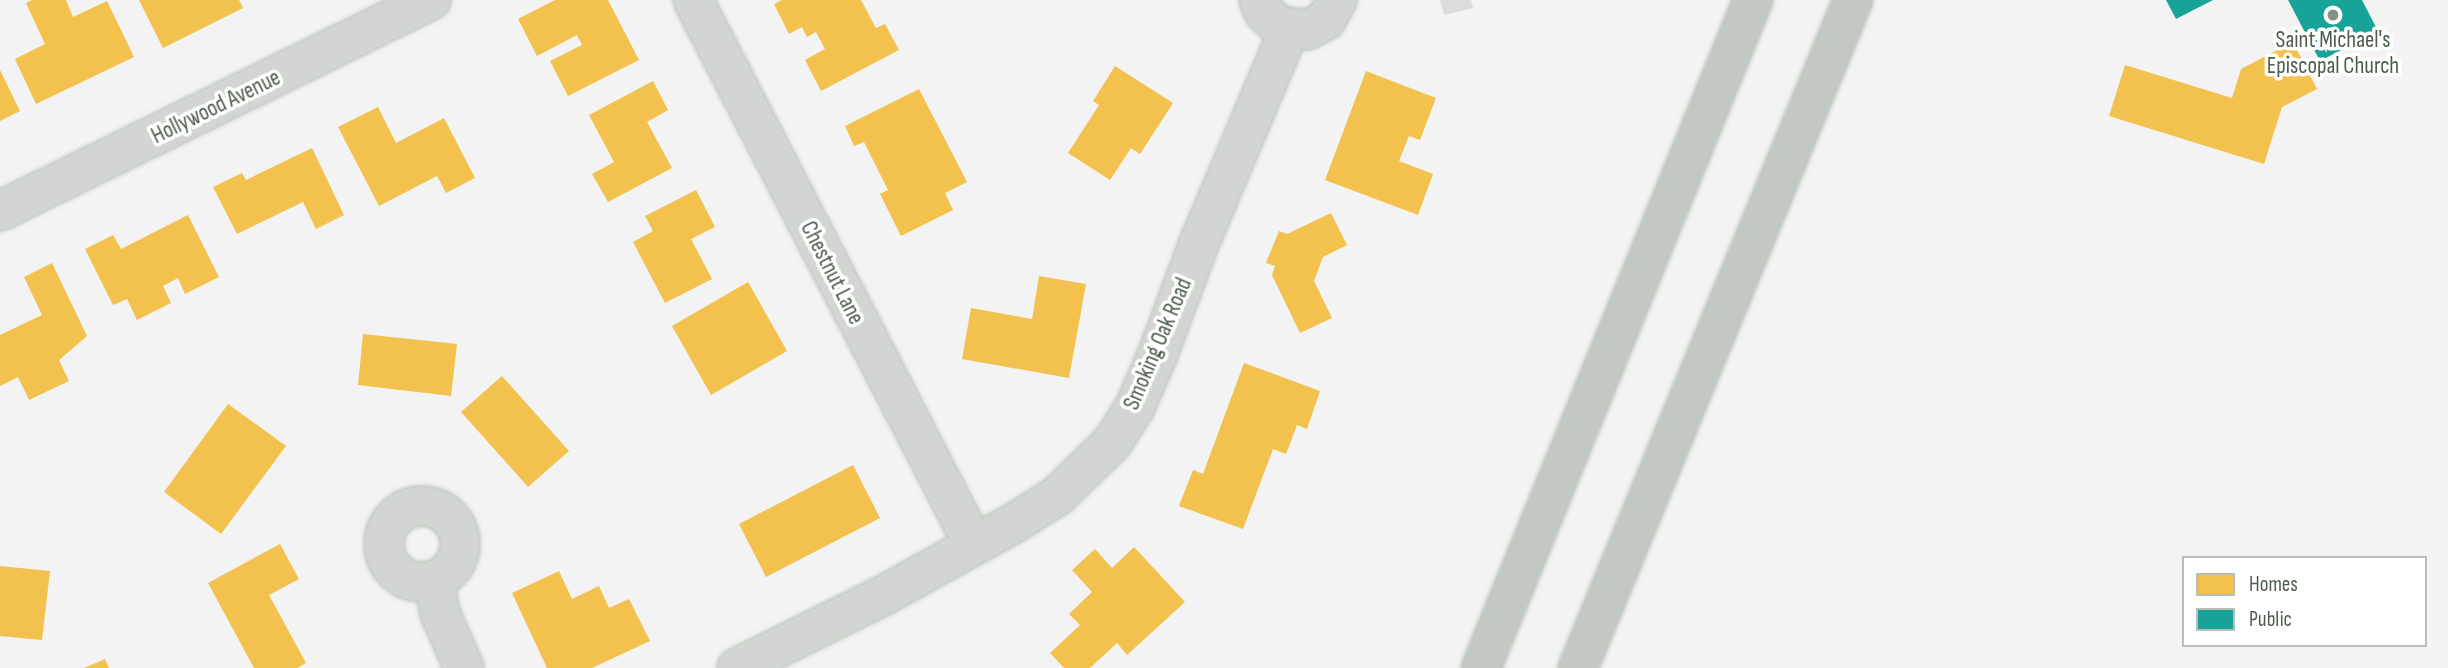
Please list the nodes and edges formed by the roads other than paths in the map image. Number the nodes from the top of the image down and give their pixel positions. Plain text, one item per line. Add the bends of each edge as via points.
1 (431, 0) edge
2 (693, 0) edge
3 (1259, 0) edge
4 (1337, 0) edge
5 (1753, 0) edge
6 (1853, 0) edge
7 (1289, 30) junction
8 (0, 211) edge
9 (974, 545) junction
10 (433, 582) dead end
11 (464, 668) edge
12 (737, 668) edge
13 (1481, 668) edge
14 (1578, 668) edge

1 - 8 street, Hollywood Avenue
2 - 9 street, Chestnut Lane
3 - 7 street via 1273,22
4 - 7 street via 1320,25
5 - 13 highway
6 - 14 highway
7 - 9 street, Smoking Oak Road via 1135,407 1112,443 1074,481
9 - 12 street, Smoking Oak Road
10 - 11 street via 440,613

